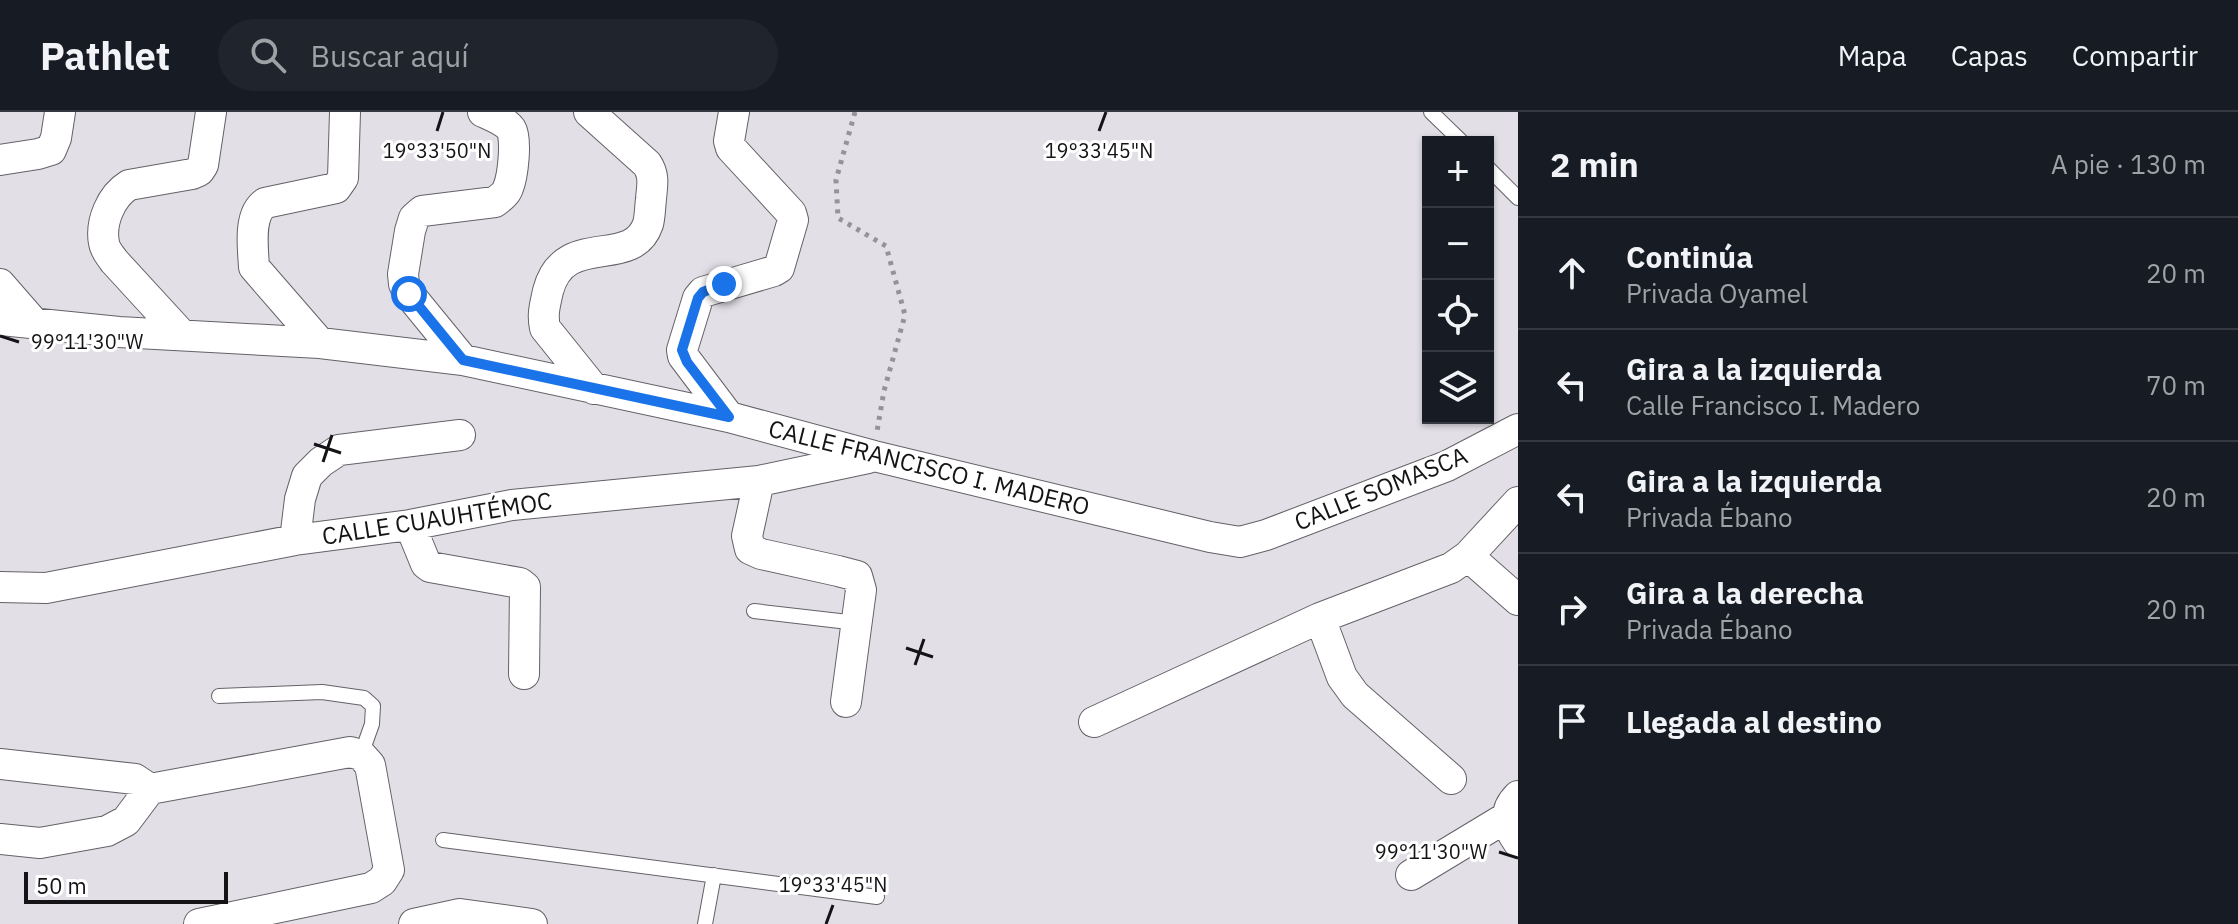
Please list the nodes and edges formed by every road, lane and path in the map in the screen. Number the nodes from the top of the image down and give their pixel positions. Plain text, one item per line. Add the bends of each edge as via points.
1 (60, 112) edge
2 (211, 112) edge
3 (345, 112) edge
4 (483, 112) edge
5 (589, 112) edge
6 (734, 112) edge
7 (855, 112) edge
8 (1431, 112) edge
9 (1456, 136) edge
10 (0, 160) edge
11 (1494, 174) edge
12 (1518, 198) edge
13 (0, 284) edge
14 (0, 320) edge
15 (34, 323) junction
16 (181, 334) junction
17 (320, 343) junction
18 (463, 360) junction
19 (594, 389) junction
20 (729, 417) junction
21 (1516, 434) edge
22 (460, 435) dead end
23 (874, 456) junction
24 (759, 481) junction
25 (1518, 502) edge
26 (410, 525) junction
27 (295, 540) junction
28 (1240, 542) joint
29 (1468, 556) junction
30 (0, 587) edge
31 (1518, 600) edge
32 (754, 611) dead end
33 (1320, 618) junction
34 (857, 623) junction
35 (524, 674) dead end
36 (219, 696) dead end
37 (846, 702) dead end
38 (1094, 722) dead end
39 (361, 755) junction
40 (0, 764) edge
41 (1451, 779) dead end
42 (150, 789) junction
43 (1514, 818) edge
44 (0, 839) edge
45 (443, 840) dead end
46 (714, 875) junction
47 (1411, 875) dead end
48 (877, 897) dead end
49 (199, 924) edge
50 (414, 924) edge
51 (532, 924) edge
52 (705, 924) edge

1 - 10 street via 51,150
2 - 16 street via 199,171 120,190 107,213 103,241 114,261
3 - 17 street via 341,184 265,203 254,218 254,267
4 - 18 street via 511,128 515,140 509,186 495,202 422,211 410,231 403,274 409,294
5 - 19 street via 647,164 653,180 648,225 638,239 624,248 573,257 552,278 542,316 545,328
6 - 20 street via 731,148 793,220 779,268 698,298 683,356
7 - 23 path via 836,180 838,218 886,246 905,315 884,391
8 - 9 lane
11 - 12 lane
13 - 15 street
14 - 15 street, CALLE FRANCISCO I. MADERO
15 - 16 street, CALLE FRANCISCO I. MADERO
16 - 17 street, CALLE FRANCISCO I. MADERO
17 - 18 street, CALLE FRANCISCO I. MADERO
18 - 19 street, CALLE FRANCISCO I. MADERO
19 - 20 street, CALLE FRANCISCO I. MADERO
20 - 23 street, CALLE FRANCISCO I. MADERO
21 - 28 street, CALLE SOMASCA via 1447,466
22 - 27 street via 339,450 307,476
23 - 24 street, CALLE CUAUHTÉMOC
23 - 28 street, CALLE FRANCISCO I. MADERO
24 - 26 street, CALLE CUAUHTÉMOC via 512,505
24 - 34 street via 747,536 750,549 857,576
25 - 29 street
26 - 27 street, CALLE CUAUHTÉMOC
26 - 35 street via 430,567 525,587
27 - 30 street, CALLE CUAUHTÉMOC via 46,588
29 - 31 street
29 - 33 street via 1451,568
32 - 34 lane
33 - 38 street
33 - 41 street via 1342,677 1355,695
34 - 37 street
36 - 39 lane via 322,692 364,698 373,706
39 - 42 street via 350,752
39 - 49 street via 370,765 389,870 382,881 371,888
40 - 42 street via 135,779
42 - 44 street via 126,821 107,831 40,843
43 - 47 street
45 - 46 lane
46 - 48 lane
46 - 52 lane
50 - 51 street via 460,914

